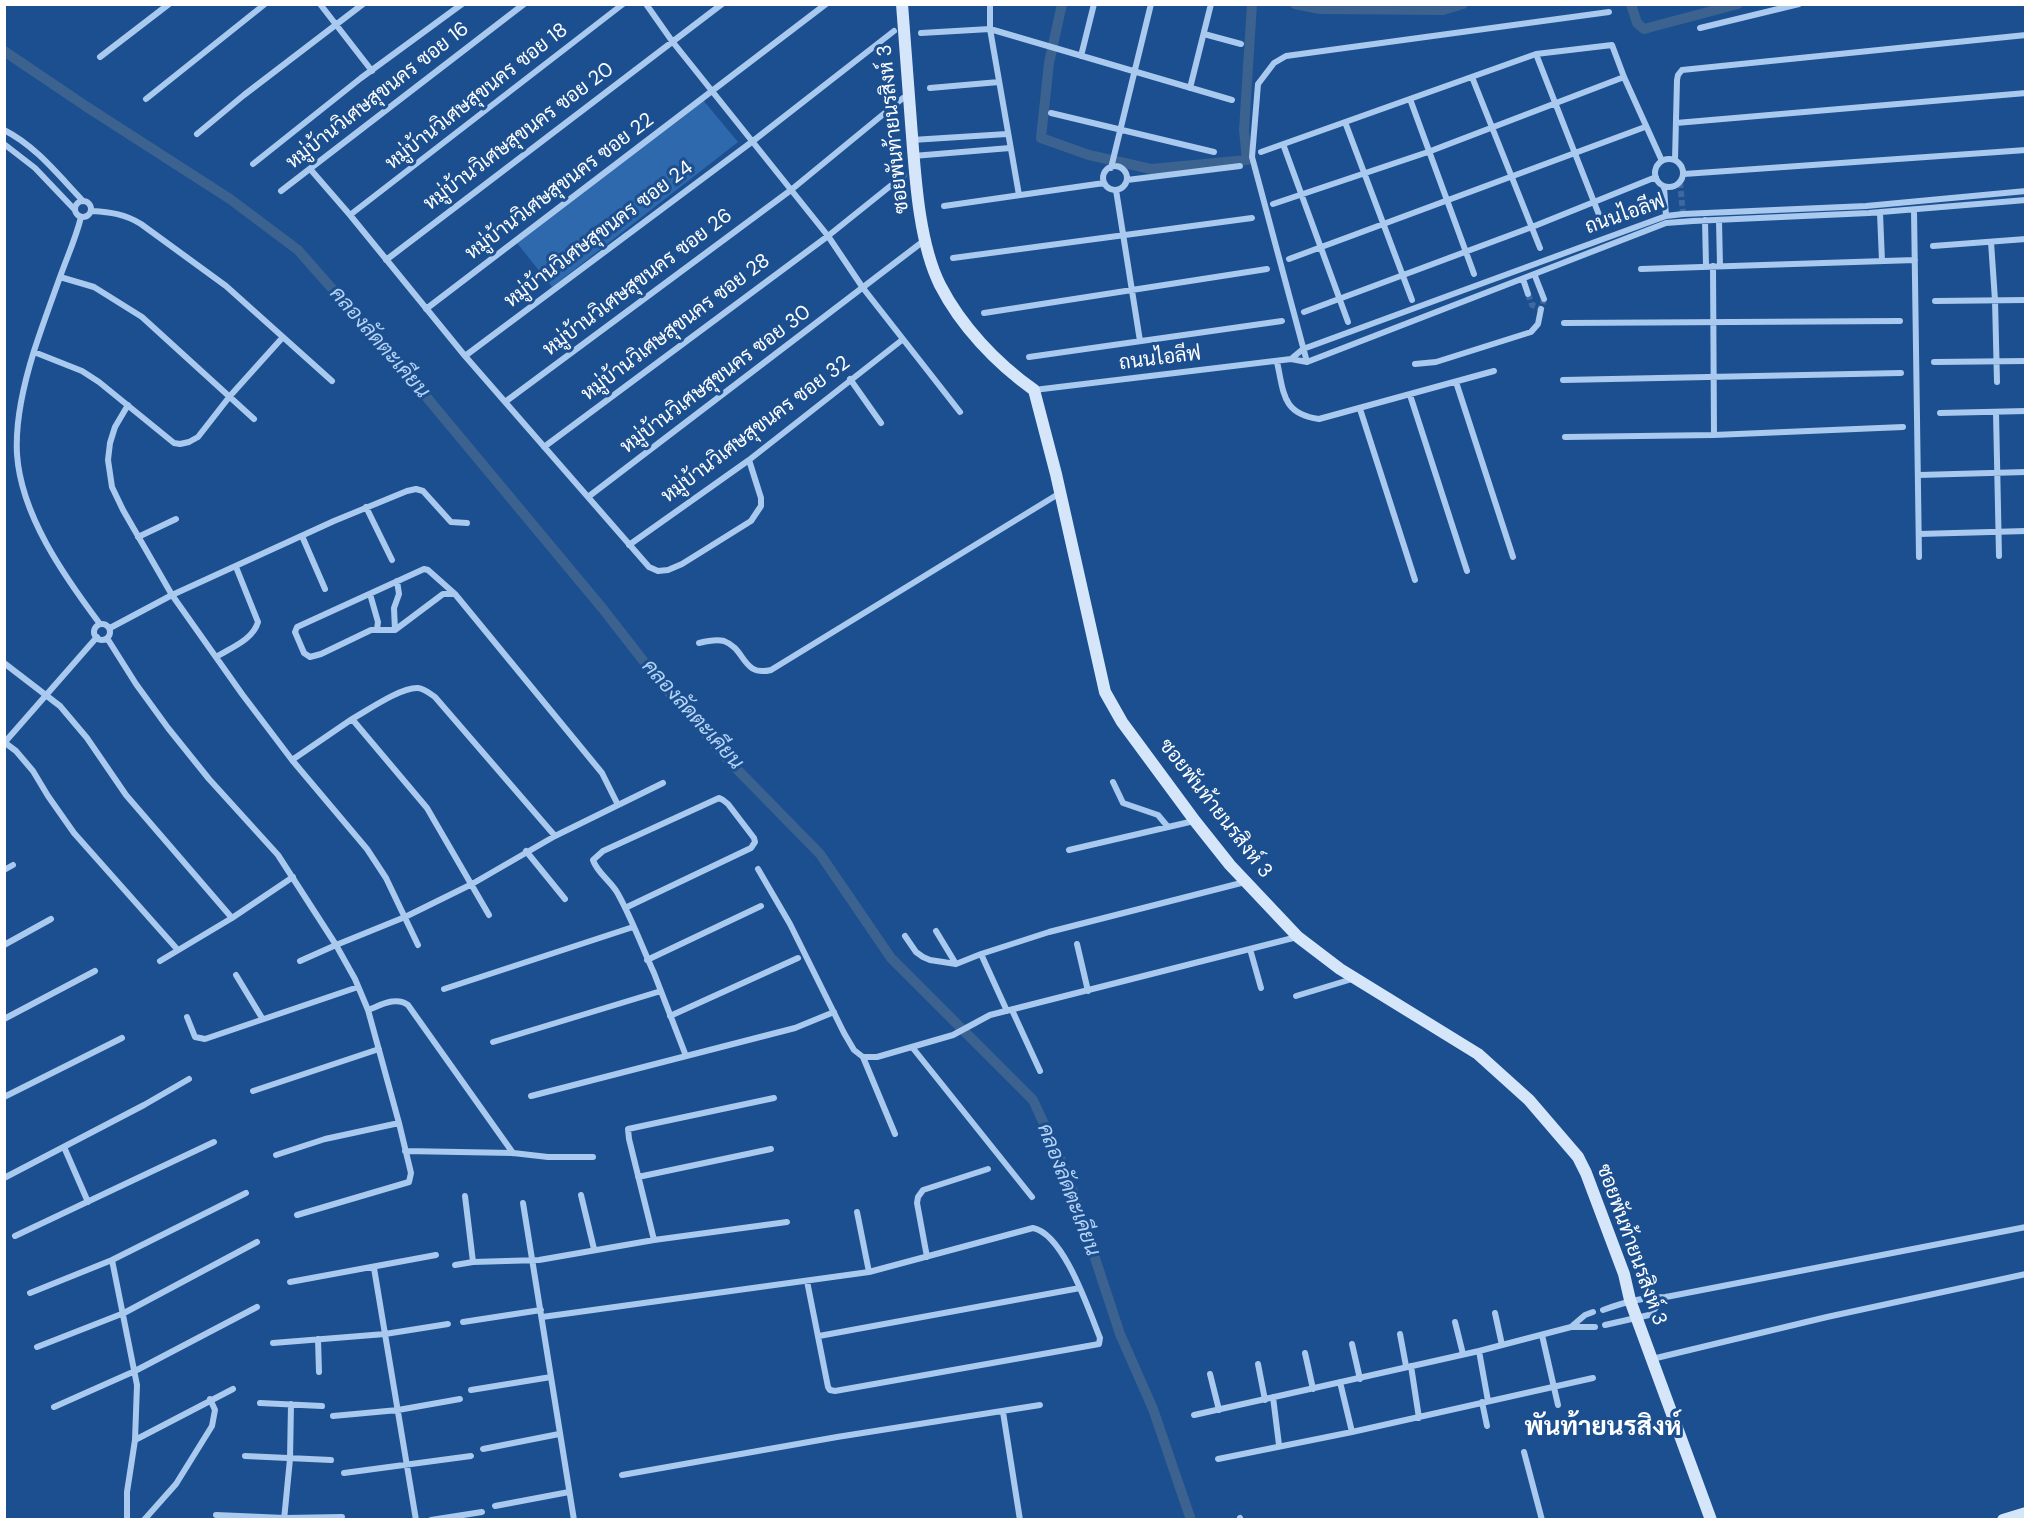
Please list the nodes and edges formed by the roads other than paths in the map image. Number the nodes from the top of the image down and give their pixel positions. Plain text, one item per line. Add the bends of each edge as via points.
1 (169, 4) edge
2 (266, 4) edge
3 (320, 4) edge
4 (363, 4) edge
5 (462, 4) edge
6 (524, 4) edge
7 (624, 4) edge
8 (646, 4) edge
9 (722, 4) edge
10 (826, 4) edge
11 (902, 4) edge
12 (990, 4) edge
13 (1094, 4) edge
14 (1151, 4) edge
15 (1211, 4) edge
16 (1799, 4) edge
17 (1609, 12) dead end
18 (336, 25) junction
19 (1700, 28) dead end
20 (990, 30) junction
21 (894, 31) dead end
22 (921, 33) dead end
23 (1204, 34) junction
24 (2025, 35) edge
25 (672, 41) junction
26 (1241, 44) dead end
27 (1536, 54) junction
28 (1081, 56) junction
29 (100, 57) dead end
30 (372, 71) junction
31 (1135, 72) junction
32 (1472, 77) junction
33 (1624, 77) junction
34 (999, 82) junction
35 (930, 88) dead end
36 (1190, 88) junction
37 (713, 92) junction
38 (2025, 93) edge
39 (903, 98) dead end
40 (146, 99) dead end
41 (1410, 99) junction
42 (1232, 100) dead end
43 (1554, 104) junction
44 (1051, 113) dead end
45 (1345, 122) junction
46 (1676, 123) junction
47 (1645, 127) junction
48 (1493, 128) junction
49 (1121, 129) junction
50 (4, 130) edge
51 (197, 134) dead end
52 (1007, 134) junction
53 (912, 140) junction
54 (21, 141) junction
55 (753, 141) junction
56 (4, 144) edge
57 (1283, 144) junction
58 (1010, 148) junction
59 (2025, 150) edge
60 (14, 151) junction
61 (1214, 152) dead end
62 (1261, 152) dead end
63 (1428, 152) junction
64 (1575, 154) junction
65 (913, 156) junction
66 (1675, 160) junction
67 (1662, 162) junction
68 (253, 164) dead end
69 (1240, 166) dead end
70 (1111, 168) junction
71 (311, 170) junction
72 (1364, 174) junction
73 (1684, 174) junction
74 (904, 175) dead end
75 (1512, 177) junction
76 (1656, 177) junction
77 (63, 179) junction
78 (1127, 180) junction
79 (1104, 183) junction
80 (52, 186) junction
81 (1664, 187) junction
82 (791, 190) junction
83 (1116, 190) junction
84 (281, 191) dead end
85 (2025, 191) edge
86 (1019, 195) junction
87 (1300, 195) junction
88 (2025, 200) edge
89 (83, 201) junction
90 (1446, 201) junction
91 (1594, 203) junction
92 (1273, 204) dead end
93 (944, 206) dead end
94 (75, 210) junction
95 (1914, 210) junction
96 (92, 211) junction
97 (1880, 213) junction
98 (350, 215) junction
99 (1666, 216) junction
100 (81, 217) junction
101 (1251, 218) dead end
102 (1705, 220) junction
103 (1719, 220) junction
104 (1383, 225) junction
105 (1603, 225) dead end
106 (1532, 227) junction
107 (1124, 235) junction
108 (828, 236) junction
109 (2025, 239) edge
110 (1990, 242) junction
111 (921, 243) dead end
112 (1933, 246) dead end
113 (1320, 248) junction
114 (1540, 248) dead end
115 (1466, 253) junction
116 (953, 258) dead end
117 (1289, 259) dead end
118 (386, 260) junction
119 (1915, 260) junction
120 (1881, 261) junction
121 (1713, 266) junction
122 (1268, 268) dead end
123 (1641, 269) dead end
124 (1474, 274) dead end
125 (1534, 276) junction
126 (60, 277) junction
127 (1403, 277) junction
128 (1523, 279) junction
129 (863, 288) junction
130 (1132, 290) junction
131 (1528, 294) dead end
132 (1341, 299) junction
133 (1544, 299) dead end
134 (1412, 300) dead end
135 (1995, 300) junction
136 (2025, 300) edge
137 (1935, 301) dead end
138 (426, 309) junction
139 (1541, 309) dead end
140 (1304, 312) dead end
141 (984, 313) dead end
142 (1282, 321) dead end
143 (1713, 321) junction
144 (1900, 321) dead end
145 (1348, 322) dead end
146 (1564, 323) dead end
147 (283, 337) junction
148 (902, 339) junction
149 (1140, 341) junction
150 (1303, 349) junction
151 (34, 352) junction
152 (465, 356) junction
153 (1029, 357) dead end
154 (1291, 359) junction
155 (1997, 361) junction
156 (2025, 361) edge
157 (1277, 362) junction
158 (1307, 362) junction
159 (1934, 362) dead end
160 (1415, 364) dead end
161 (1494, 372) dead end
162 (1901, 374) dead end
163 (1713, 378) junction
164 (850, 379) junction
165 (1563, 380) dead end
166 (332, 381) dead end
167 (1456, 382) junction
168 (1997, 382) dead end
169 (1034, 390) junction
170 (1410, 395) junction
171 (230, 396) junction
172 (505, 402) junction
173 (128, 405) junction
174 (1360, 409) junction
175 (2025, 411) edge
176 (960, 412) dead end
177 (1996, 412) junction
178 (1940, 413) dead end
179 (254, 419) dead end
180 (881, 423) dead end
181 (1903, 427) dead end
182 (1714, 435) junction
183 (1565, 437) dead end
184 (544, 447) junction
185 (748, 460) junction
186 (2025, 472) edge
187 (1997, 473) junction
188 (1919, 475) junction
189 (1060, 493) junction
190 (588, 497) junction
191 (366, 507) junction
192 (176, 519) dead end
193 (467, 523) dead end
194 (2025, 531) edge
195 (1998, 532) junction
196 (1919, 534) junction
197 (302, 536) junction
198 (138, 537) junction
199 (629, 545) junction
200 (1998, 556) dead end
201 (1513, 557) dead end
202 (1919, 557) dead end
203 (392, 560) dead end
204 (236, 567) junction
205 (1467, 571) dead end
206 (1415, 580) dead end
207 (397, 582) junction
208 (325, 589) dead end
209 (370, 594) junction
210 (454, 594) junction
211 (172, 595) junction
212 (100, 624) junction
213 (110, 628) junction
214 (377, 629) junction
215 (394, 630) junction
216 (97, 638) junction
217 (107, 638) junction
218 (699, 643) dead end
219 (216, 657) junction
220 (4, 663) edge
221 (46, 694) junction
222 (352, 719) junction
223 (5, 742) edge
224 (292, 760) junction
225 (1113, 782) dead end
226 (663, 783) dead end
227 (618, 805) junction
228 (1195, 821) junction
229 (1168, 827) junction
230 (555, 836) junction
231 (1069, 850) dead end
232 (526, 851) junction
233 (13, 865) dead end
234 (758, 869) dead end
235 (4, 870) edge
236 (293, 877) junction
237 (1245, 882) junction
238 (472, 884) junction
239 (564, 899) dead end
240 (761, 906) dead end
241 (625, 908) junction
242 (489, 915) dead end
243 (405, 917) junction
244 (232, 918) junction
245 (51, 919) dead end
246 (633, 927) junction
247 (936, 931) dead end
248 (905, 936) dead end
249 (1298, 937) junction
250 (1077, 944) dead end
251 (4, 945) edge
252 (336, 945) junction
253 (418, 945) dead end
254 (177, 949) junction
255 (1250, 949) junction
256 (981, 954) junction
257 (798, 958) dead end
258 (160, 960) dead end
259 (647, 960) junction
260 (300, 962) dead end
261 (956, 964) junction
262 (95, 971) dead end
263 (236, 975) dead end
264 (1355, 978) junction
265 (358, 987) junction
266 (1261, 988) dead end
267 (444, 989) dead end
268 (661, 991) junction
269 (1088, 991) junction
270 (1296, 996) dead end
271 (368, 1010) junction
272 (1009, 1010) junction
273 (834, 1012) junction
274 (670, 1016) junction
275 (187, 1017) dead end
276 (262, 1018) junction
277 (4, 1019) edge
278 (122, 1038) dead end
279 (493, 1042) dead end
280 (912, 1047) junction
281 (379, 1049) junction
282 (686, 1056) junction
283 (863, 1057) junction
284 (1040, 1071) dead end
285 (189, 1079) dead end
286 (253, 1091) dead end
287 (531, 1096) dead end
288 (4, 1097) edge
289 (774, 1098) dead end
290 (399, 1123) junction
291 (895, 1134) dead end
292 (214, 1142) dead end
293 (64, 1147) junction
294 (771, 1149) dead end
295 (405, 1151) junction
296 (513, 1153) junction
297 (276, 1155) dead end
298 (593, 1157) dead end
299 (988, 1169) dead end
300 (638, 1177) junction
301 (4, 1178) edge
302 (246, 1192) dead end
303 (581, 1195) dead end
304 (465, 1196) dead end
305 (1032, 1197) dead end
306 (88, 1202) junction
307 (524, 1203) dead end
308 (857, 1212) dead end
309 (297, 1215) dead end
310 (787, 1222) dead end
311 (2025, 1227) edge
312 (15, 1236) dead end
313 (654, 1240) junction
314 (257, 1242) dead end
315 (594, 1249) junction
316 (436, 1255) dead end
317 (927, 1257) junction
318 (533, 1259) junction
319 (112, 1260) junction
320 (473, 1262) junction
321 (454, 1265) dead end
322 (374, 1268) junction
323 (869, 1272) junction
324 (2025, 1274) edge
325 (807, 1281) junction
326 (290, 1282) dead end
327 (1080, 1288) junction
328 (30, 1293) dead end
329 (1666, 1298) junction
330 (1630, 1300) junction
331 (257, 1307) dead end
332 (1603, 1310) dead end
333 (1593, 1312) dead end
334 (124, 1313) junction
335 (541, 1313) junction
336 (1495, 1313) dead end
337 (1636, 1318) junction
338 (464, 1322) dead end
339 (1455, 1322) dead end
340 (448, 1324) dead end
341 (1605, 1325) dead end
342 (1571, 1327) junction
343 (1595, 1327) dead end
344 (385, 1334) junction
345 (1400, 1334) dead end
346 (1542, 1335) junction
347 (819, 1336) junction
348 (318, 1339) junction
349 (273, 1343) dead end
350 (1352, 1344) dead end
351 (1502, 1345) junction
352 (37, 1347) dead end
353 (1479, 1351) junction
354 (1305, 1353) dead end
355 (1463, 1354) junction
356 (1651, 1359) junction
357 (1258, 1364) dead end
358 (1408, 1366) junction
359 (135, 1371) junction
360 (320, 1372) dead end
361 (1210, 1374) dead end
362 (551, 1377) junction
363 (1593, 1378) dead end
364 (1360, 1379) junction
365 (1340, 1382) junction
366 (1554, 1387) junction
367 (232, 1389) dead end
368 (1313, 1389) junction
369 (471, 1390) dead end
370 (1273, 1398) junction
371 (210, 1399) junction
372 (460, 1400) dead end
373 (1265, 1400) junction
374 (1485, 1401) junction
375 (260, 1403) dead end
376 (291, 1404) junction
377 (322, 1406) dead end
378 (1040, 1406) dead end
379 (1558, 1406) dead end
380 (54, 1407) dead end
381 (398, 1410) junction
382 (1219, 1410) junction
383 (1003, 1413) junction
384 (1194, 1415) dead end
385 (333, 1416) dead end
386 (1419, 1418) junction
387 (1487, 1426) dead end
388 (1352, 1432) junction
389 (559, 1434) junction
390 (135, 1440) junction
391 (1279, 1445) junction
392 (483, 1449) dead end
393 (1524, 1452) dead end
394 (245, 1456) dead end
395 (471, 1456) dead end
396 (1218, 1458) dead end
397 (290, 1459) junction
398 (331, 1460) dead end
399 (407, 1464) junction
400 (344, 1473) dead end
401 (622, 1475) dead end
402 (569, 1492) junction
403 (495, 1506) dead end
404 (482, 1512) dead end
405 (2025, 1514) edge
406 (216, 1515) dead end
407 (342, 1517) dead end
408 (284, 1519) edge
409 (127, 1520) edge
410 (144, 1520) edge
411 (416, 1520) edge
412 (431, 1520) edge
413 (574, 1520) edge
414 (1020, 1520) edge
415 (1542, 1520) edge
416 (1711, 1520) edge
417 (2003, 1520) edge

1 - 29 street
2 - 40 street
3 - 18 street
4 - 18 street
5 - 30 street
6 - 71 street, หมู่บ้านวิเศษสุขนคร ซอย 16
7 - 98 street, หมู่บ้านวิเศษสุขนคร ซอย 18
8 - 25 street
9 - 25 street, หมู่บ้านวิเศษสุขนคร ซอย 20
10 - 37 street, หมู่บ้านวิเศษสุขนคร ซอย 22
11 - 53 street, ซอยพันท้ายนรสิงห์ 3
12 - 20 street
13 - 28 street
14 - 31 street
15 - 23 street
16 - 19 street
17 - 150 street via 1286,56 1274,63 1258,84 1251,157
18 - 30 street
18 - 51 street
20 - 22 street
20 - 28 street
20 - 34 street
21 - 55 street, หมู่บ้านวิเศษสุขนคร ซอย 24
23 - 26 street
23 - 36 street
24 - 46 street via 1682,70 1677,75
25 - 37 street
25 - 118 street, หมู่บ้านวิเศษสุขนคร ซอย 20
27 - 32 street
27 - 33 street via 1612,45
27 - 43 street
28 - 31 street
30 - 68 street
31 - 36 street
31 - 49 street
32 - 41 street
32 - 48 street
33 - 43 street
33 - 47 street
34 - 35 street
34 - 52 street
36 - 42 street
37 - 55 street
37 - 138 street, หมู่บ้านวิเศษสุขนคร ซอย 22
38 - 46 street
39 - 82 street, หมู่บ้านวิเศษสุขนคร ซอย 26
41 - 45 street
41 - 63 street
43 - 48 street
43 - 64 street
44 - 49 street
45 - 57 street
45 - 72 street
46 - 66 street
47 - 64 street
47 - 67 street
48 - 63 street
48 - 75 street
49 - 61 street
49 - 70 street
50 - 54 street
52 - 53 street
52 - 58 street
53 - 65 street, ซอยพันท้ายนรสิงห์ 3
54 - 60 street
54 - 77 street
55 - 82 street
55 - 152 street, หมู่บ้านวิเศษสุขนคร ซอย 24
56 - 60 street
57 - 62 street
57 - 87 street
58 - 65 street
58 - 86 street
59 - 73 street
60 - 80 street
63 - 72 street
63 - 90 street
64 - 75 street
64 - 91 street
65 - 169 street, ซอยพันท้ายนรสิงห์ 3 via 922,219 939,282 976,337
66 - 67 street
66 - 73 street
67 - 76 street via 1656,168
69 - 78 street
70 - 78 street via 1122,169
70 - 79 street via 1104,175
71 - 84 street, หมู่บ้านวิเศษสุขนคร ซอย 16
71 - 98 street
72 - 87 street
72 - 104 street
73 - 81 street via 1677,185
74 - 108 street, หมู่บ้านวิเศษสุขนคร ซอย 28
75 - 90 street
75 - 106 street
76 - 81 street
76 - 91 street
77 - 80 street
77 - 89 street
78 - 83 street
79 - 83 street
79 - 86 street
80 - 94 street
81 - 99 street
82 - 108 street
82 - 172 street, หมู่บ้านวิเศษสุขนคร ซอย 26
83 - 107 street
85 - 99 street, ถนนไอลีฟ via 1866,206
86 - 93 street
87 - 92 street
87 - 113 street
88 - 95 street, ถนนไอลีฟ
89 - 94 street
89 - 96 street
90 - 104 street
90 - 115 street
91 - 105 street
91 - 106 street
94 - 100 street
95 - 97 street, ถนนไอลีฟ
95 - 119 street
96 - 100 street
96 - 147 street via 130,217 226,286
97 - 103 street, ถนนไอลีฟ
97 - 120 street
98 - 118 street
99 - 150 street, ถนนไอลีฟ
100 - 126 street
101 - 107 street
102 - 103 street, ถนนไอลีฟ
102 - 121 street
102 - 125 street, ถนนไอลีฟ via 1666,224
103 - 121 street
104 - 113 street
104 - 127 street
106 - 114 street
106 - 115 street
107 - 116 street
107 - 130 street
108 - 129 street
108 - 184 street, หมู่บ้านวิเศษสุขนคร ซอย 28
109 - 110 street
110 - 112 street
110 - 135 street
111 - 129 street, หมู่บ้านวิเศษสุขนคร ซอย 30
113 - 117 street
113 - 132 street
115 - 124 street
115 - 127 street
118 - 138 street
119 - 120 street
119 - 188 street
120 - 121 street
121 - 123 street
121 - 143 street
122 - 130 street
125 - 128 street, ถนนไอลีฟ
125 - 133 street
126 - 151 street
126 - 171 street via 94,287 142,318
127 - 132 street
127 - 134 street
128 - 131 street
128 - 158 street, ถนนไอลีฟ
129 - 148 street
129 - 190 street, หมู่บ้านวิเศษสุขนคร ซอย 30
130 - 141 street
130 - 149 street
132 - 140 street
132 - 145 street
135 - 136 street
135 - 137 street
135 - 155 street
138 - 152 street
139 - 160 street via 1531,333 1436,362
142 - 149 street
143 - 144 street
143 - 146 street
143 - 163 street
147 - 166 street
147 - 171 street
148 - 164 street, หมู่บ้านวิเศษสุขนคร ซอย 32
148 - 176 street
149 - 153 street
150 - 154 street, ถนนไอลีฟ
150 - 158 street
151 - 173 street via 82,371
151 - 212 street via 17,431 22,477 40,531
152 - 172 street
154 - 157 street, ถนนไอลีฟ
154 - 158 street, ถนนไอลีฟ
155 - 156 street
155 - 159 street
155 - 168 street
157 - 169 street, ถนนไอลีฟ
157 - 174 street via 1287,403 1305,417 1319,419
161 - 167 street
162 - 163 street
163 - 165 street
163 - 182 street
164 - 180 street
164 - 185 street, หมู่บ้านวิเศษสุขนคร ซอย 32
167 - 170 street
167 - 201 street
169 - 189 street, ซอยพันท้ายนรสิงห์ 3
170 - 174 street
170 - 205 street
171 - 173 street via 198,437 180,444
171 - 179 street
172 - 184 street
173 - 198 street via 110,443 109,473 112,487
174 - 206 street
175 - 177 street
177 - 178 street
177 - 187 street
181 - 182 street
182 - 183 street
184 - 190 street
185 - 199 street, หมู่บ้านวิเศษสุขนคร ซอย 32
185 - 199 street via 761,498 761,506 751,521 668,570 649,567
186 - 187 street
187 - 188 street
187 - 195 street
188 - 196 street
189 - 218 street via 771,670 750,668 734,647 725,642
189 - 228 street, ซอยพันท้ายนรสิงห์ 3 via 1106,692 1122,722
190 - 199 street
191 - 193 street via 416,489 423,491 451,522
191 - 197 street
191 - 203 street
192 - 198 street
194 - 195 street
195 - 196 street
195 - 200 street
196 - 202 street
197 - 204 street
197 - 208 street
198 - 211 street
204 - 211 street
204 - 219 street via 258,622 249,636
207 - 209 street
207 - 210 street via 426,569
207 - 215 street
209 - 214 street
209 - 214 street via 297,627 295,632 310,657
210 - 215 street via 443,594
210 - 227 street via 602,773
211 - 213 street
211 - 219 street
212 - 213 street
212 - 216 street via 94,631
213 - 217 street
214 - 215 street
216 - 217 street
216 - 221 street
217 - 236 street via 168,729
219 - 224 street
220 - 221 street
221 - 223 street
221 - 244 street via 74,722 126,795
222 - 224 street
222 - 230 street via 404,691 424,689
222 - 238 street via 427,808
223 - 254 street via 33,771 75,833
224 - 243 street via 367,849
225 - 229 street via 1124,803 1158,815
226 - 227 street
227 - 230 street
228 - 229 street
228 - 237 street, ซอยพันท้ายนรสิงห์ 3
229 - 231 street
230 - 232 street
232 - 238 street
232 - 239 street
233 - 235 street
234 - 273 street
236 - 244 street
236 - 252 street
237 - 249 street, ซอยพันท้ายนรสิงห์ 3
237 - 256 street via 1049,932
238 - 242 street
238 - 243 street
240 - 259 street
241 - 241 street via 751,848 754,838 728,804 718,798 603,851 595,856 594,865 618,893
241 - 246 street
243 - 252 street
243 - 253 street
244 - 254 street
245 - 251 street
246 - 259 street
246 - 267 street
247 - 261 street
248 - 261 street via 922,957
249 - 255 street
249 - 264 street, ซอยพันท้ายนรสิงห์ 3
250 - 269 street
252 - 260 street
252 - 265 street
254 - 258 street
255 - 266 street
255 - 269 street
256 - 261 street
256 - 272 street
257 - 274 street
259 - 268 street
262 - 277 street
263 - 276 street
264 - 270 street
264 - 330 street, ซอยพันท้ายนรสิงห์ 3 via 1478,1054 1544,1117 1578,1157 1586,1173
265 - 271 street
265 - 276 street
268 - 274 street
268 - 279 street
269 - 272 street
271 - 281 street
271 - 296 street via 395,1000 408,1005
272 - 280 street via 981,1019 953,1035
272 - 284 street
273 - 282 street via 795,1028
273 - 283 street via 854,1050
274 - 282 street
275 - 276 street via 198,1039
278 - 288 street
280 - 283 street
280 - 305 street
281 - 286 street
281 - 290 street
282 - 287 street
283 - 291 street
285 - 293 street
289 - 300 street via 628,1129
290 - 295 street
290 - 297 street via 325,1139
292 - 306 street
293 - 301 street
293 - 306 street
294 - 300 street
295 - 296 street
295 - 309 street via 411,1173 409,1182
296 - 298 street
299 - 317 street via 924,1190 918,1197
300 - 313 street
302 - 319 street
303 - 315 street
304 - 320 street
306 - 312 street
307 - 318 street
308 - 323 street
310 - 313 street
311 - 329 street
313 - 315 street
314 - 334 street
315 - 318 street
316 - 322 street
317 - 323 street
317 - 327 street via 1025,1229 1041,1230 1064,1257
318 - 320 street
318 - 335 street
319 - 328 street
319 - 334 street
320 - 321 street
322 - 326 street
322 - 344 street
323 - 325 street
324 - 356 street
325 - 335 street
325 - 347 street
327 - 347 street
327 - 347 street via 1100,1338 1095,1346 835,1391 828,1387
329 - 330 street
329 - 337 street via 1649,1315
330 - 332 street
330 - 337 street, ซอยพันท้ายนรสิงห์ 3
331 - 359 street
333 - 342 street
334 - 352 street
334 - 359 street
335 - 338 street
335 - 362 street
336 - 351 street
337 - 341 street
337 - 356 street, ซอยพันท้ายนรสิงห์ 3
339 - 355 street
340 - 344 street
342 - 343 street
342 - 346 street
344 - 348 street
344 - 381 street
345 - 358 street
346 - 351 street
346 - 366 street
348 - 349 street
348 - 360 street
350 - 364 street
351 - 353 street
353 - 355 street
353 - 374 street
354 - 368 street
355 - 358 street
356 - 416 street, ซอยพันท้ายนรสิงห์ 3
357 - 373 street
358 - 364 street
358 - 386 street
359 - 380 street
359 - 390 street
361 - 382 street
362 - 369 street
362 - 389 street
363 - 366 street
364 - 365 street
365 - 368 street
365 - 388 street
366 - 374 street
366 - 379 street
367 - 371 street
368 - 370 street
370 - 373 street
370 - 391 street
371 - 390 street
371 - 410 street via 215,1410 212,1426 176,1484
372 - 381 street
373 - 382 street
374 - 386 street
374 - 387 street
375 - 376 street
376 - 377 street
376 - 397 street
378 - 383 street
381 - 385 street
381 - 399 street
382 - 384 street
383 - 401 street
383 - 414 street
386 - 388 street
388 - 391 street
389 - 392 street
389 - 402 street
390 - 409 street
391 - 396 street
393 - 415 street
394 - 397 street
395 - 399 street
397 - 398 street
397 - 408 street
399 - 400 street
399 - 411 street
402 - 403 street
402 - 413 street
404 - 412 street
405 - 417 street
406 - 408 street
407 - 408 street

